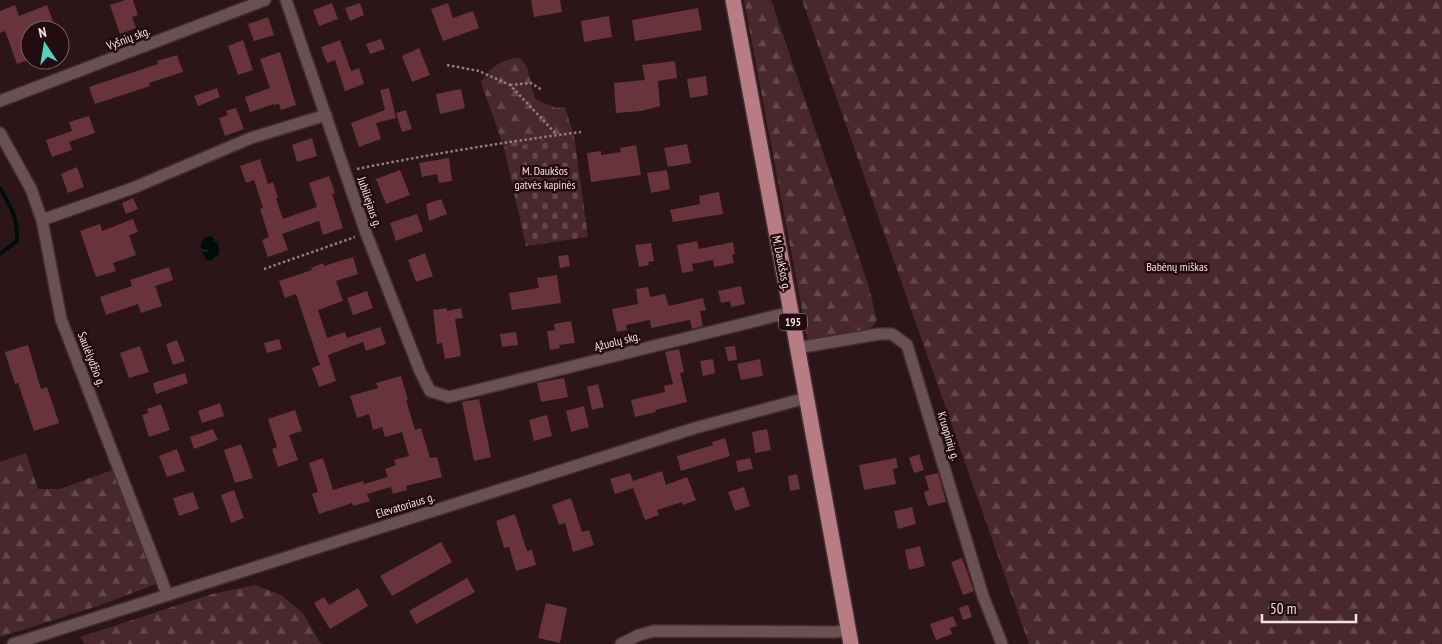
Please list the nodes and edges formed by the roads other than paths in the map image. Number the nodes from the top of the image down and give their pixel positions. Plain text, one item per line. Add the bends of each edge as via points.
1 (265, 0) edge
2 (286, 0) edge
3 (733, 0) edge
4 (0, 101) edge
5 (326, 115) junction
6 (0, 133) edge
7 (42, 220) junction
8 (791, 312) junction
9 (797, 348) junction
10 (449, 397) joint
11 (806, 398) junction
12 (167, 594) junction
13 (850, 637) edge
14 (13, 644) edge
15 (622, 644) edge
16 (1002, 644) edge

1 - 4 street, Vyšnių skg.
2 - 5 street, Jubiliejaus g.
3 - 8 main road, M. Daukšos g. / 195
5 - 7 street via 251,138 133,188
5 - 10 street, Jubiliejaus g. via 366,233 420,371 430,391
6 - 7 street, Saulėlydžio g. via 31,189
7 - 12 street, Saulėlydžio g. via 61,319
8 - 9 main road, M. Daukšos g. / 195
8 - 10 street, Ąžuolų skg.
9 - 11 main road, M. Daukšos g. / 195
9 - 16 street, Kruopinių g. via 879,334 892,334 907,345 983,596
11 - 12 street, Elevatoriaus g. via 695,428
11 - 13 main road, M. Daukšos g. / 195
12 - 14 street, Elevatoriaus g.
13 - 15 street via 835,632 654,630

